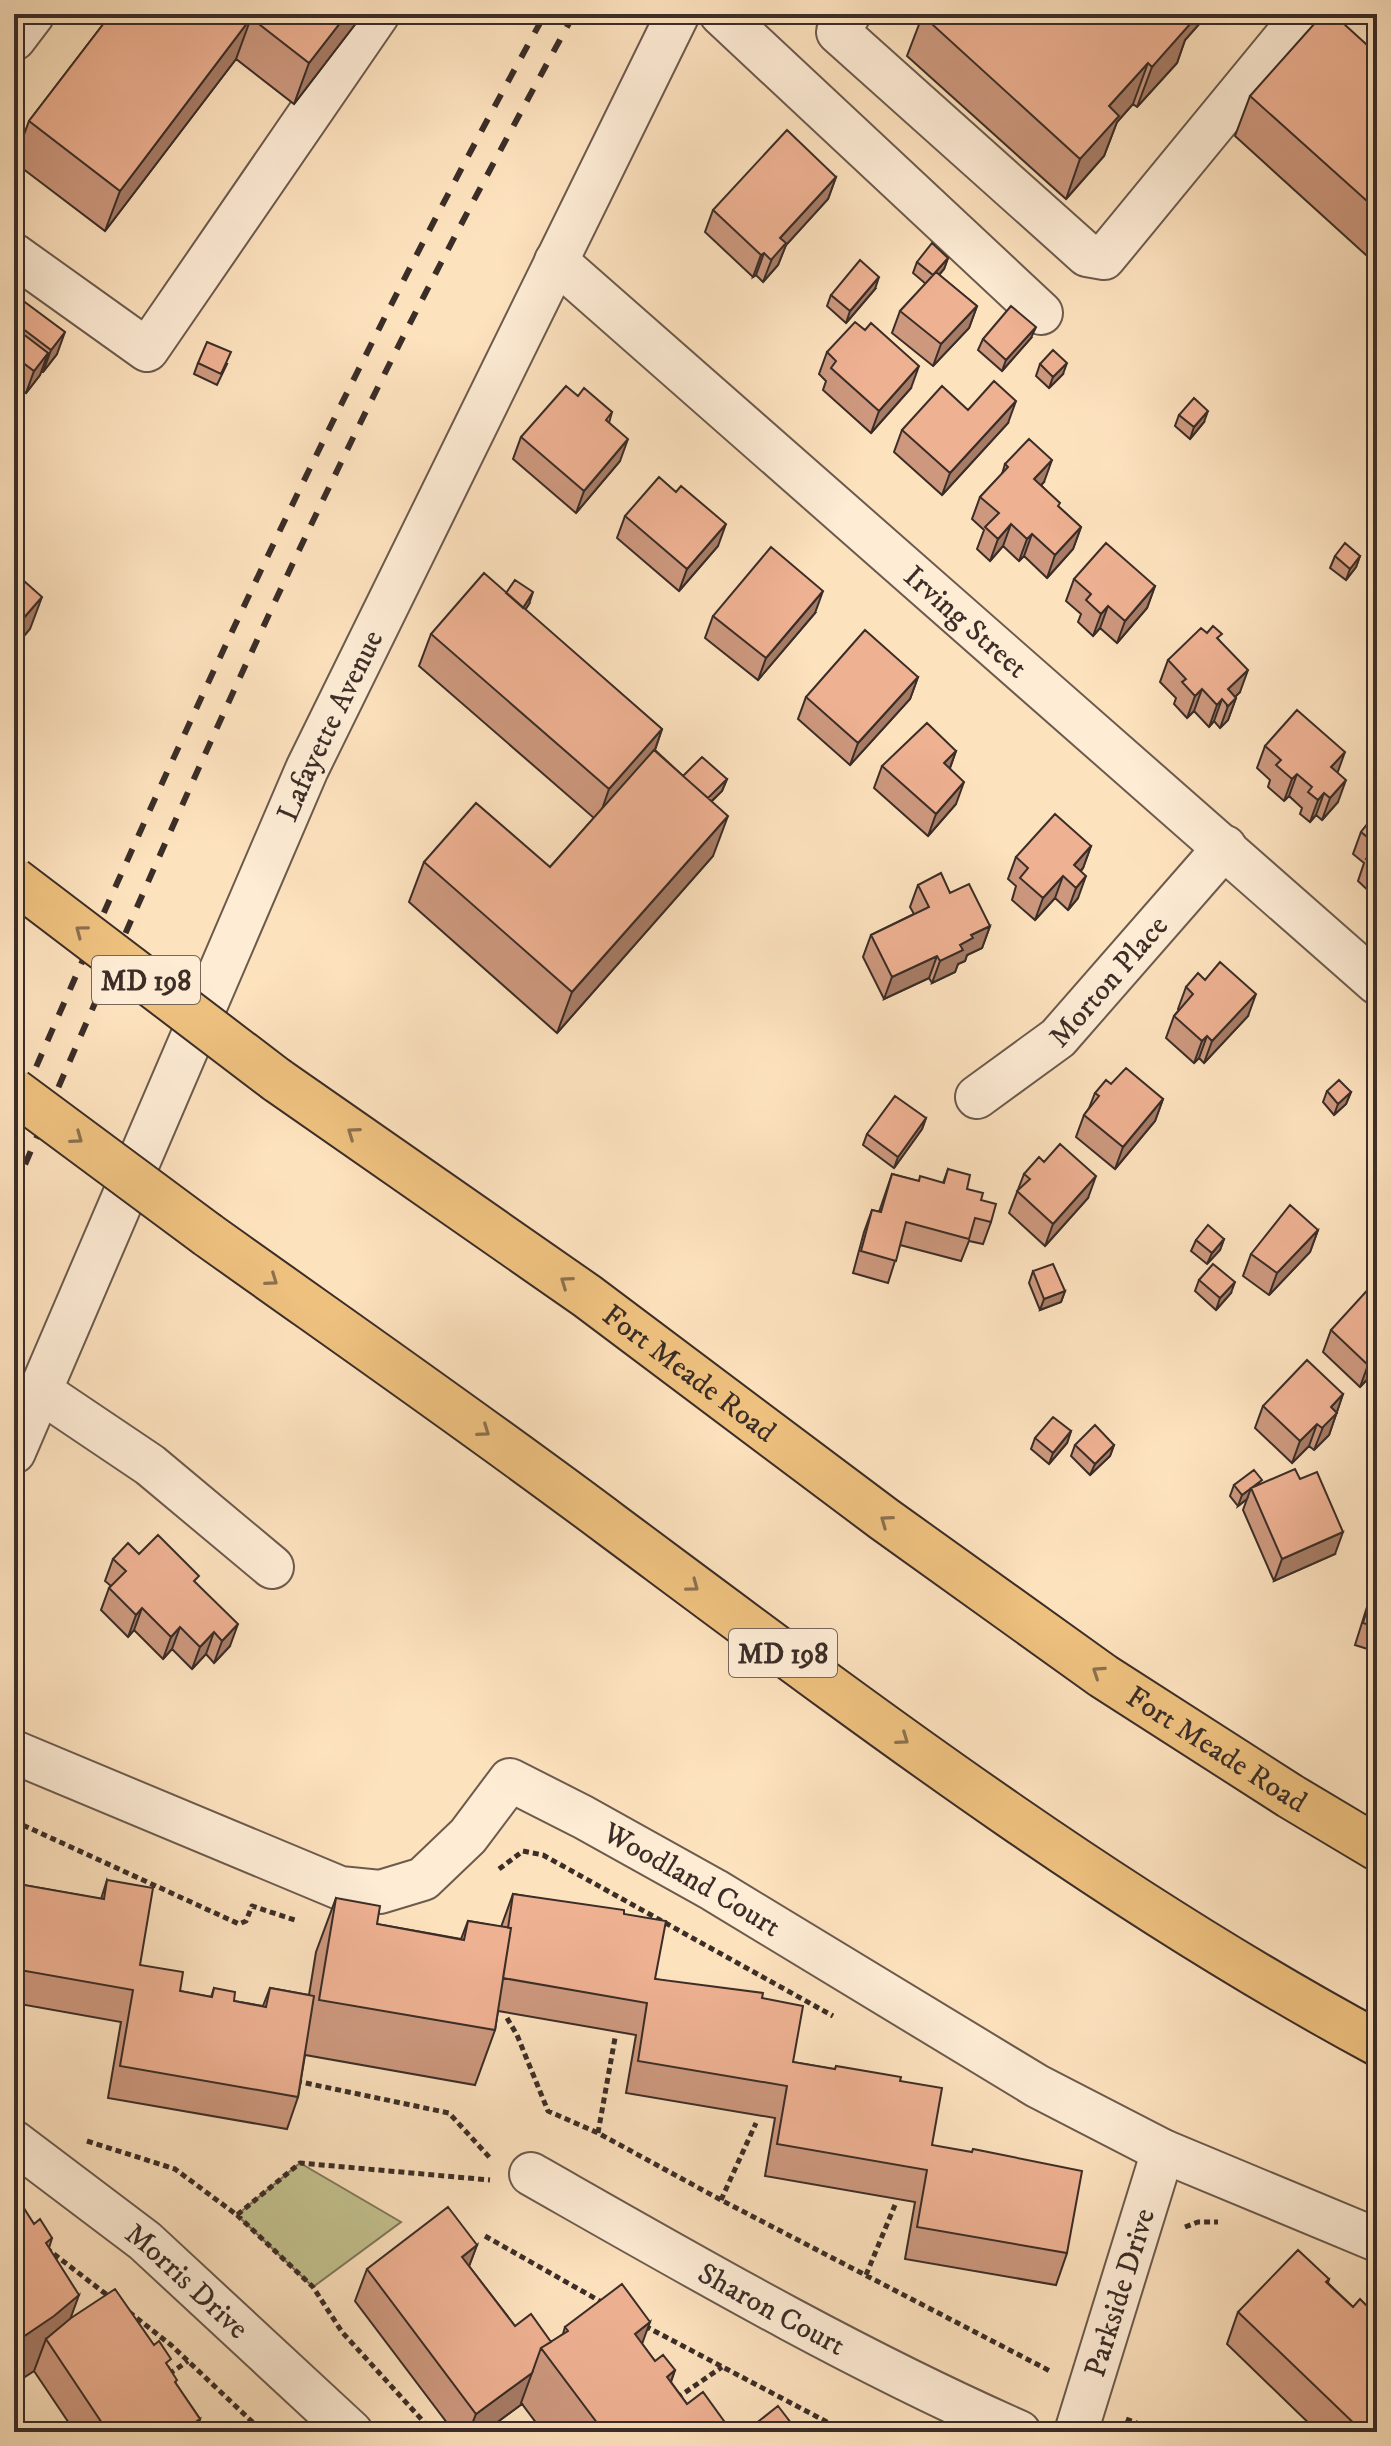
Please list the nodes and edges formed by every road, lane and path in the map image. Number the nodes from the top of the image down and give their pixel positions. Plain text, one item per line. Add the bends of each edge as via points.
1 (33, 14) edge
2 (378, 14) edge
3 (678, 14) edge
4 (721, 14) edge
5 (849, 14) edge
6 (1289, 14) edge
7 (14, 39) edge
8 (14, 255) edge
9 (556, 261) junction
10 (1041, 313) dead end
11 (1225, 847) junction
12 (14, 880) edge
13 (1377, 983) edge
14 (14, 1091) edge
15 (977, 1097) dead end
16 (40, 1391) junction
17 (14, 1452) edge
18 (272, 1567) dead end
19 (14, 1752) edge
20 (14, 1821) edge
21 (1377, 1848) edge
22 (499, 1869) dead end
23 (308, 1923) dead end
24 (507, 2018) edge
25 (835, 2018) dead end
26 (615, 2038) dead end
27 (1377, 2043) edge
28 (292, 2080) edge
29 (756, 2123) dead end
30 (598, 2133) junction
31 (80, 2139) dead end
32 (14, 2142) edge
33 (1163, 2151) junction
34 (516, 2173) junction
35 (721, 2200) junction
36 (895, 2205) dead end
37 (237, 2215) junction
38 (1231, 2227) dead end
39 (1184, 2228) dead end
40 (485, 2236) dead end
41 (35, 2239) edge
42 (1377, 2240) edge
43 (67, 2264) junction
44 (54, 2272) edge
45 (866, 2275) junction
46 (113, 2300) edge
47 (609, 2305) edge
48 (125, 2309) edge
49 (636, 2321) edge
50 (188, 2361) junction
51 (722, 2367) junction
52 (1060, 2371) dead end
53 (166, 2377) edge
54 (673, 2401) edge
55 (1124, 2412) dead end
56 (263, 2432) edge
57 (351, 2432) edge
58 (433, 2432) edge
59 (846, 2432) edge
60 (1019, 2432) edge
61 (1076, 2432) edge
62 (1161, 2432) edge

1 - 7 street
2 - 8 street via 147,350
3 - 9 street, Lafayette Avenue
4 - 10 street
5 - 6 street via 838,32 1087,255 1104,258 1298,22
9 - 11 street, Irving Street
9 - 16 street, Lafayette Avenue via 307,769
11 - 13 street, Irving Street
11 - 15 street, Morton Place via 1058,1038
21 -> 12 main road, Fort Meade Road / MD 198, bridge via 1103,1676 587,1296 277,1080
14 -> 27 main road, MD 198, bridge via 999,1808 1154,1911
16 - 17 street, Lafayette Avenue
16 - 18 street via 150,1465
19 - 33 street, Woodland Court via 340,1888 380,1892 423,1879 468,1836 510,1780 714,1890 1037,2086
20 - 23 path via 239,1924 252,1906
22 - 25 path via 523,1851 543,1855
24 - 30 path via 548,2111
26 - 30 path
28 - 34 path via 449,2113
29 - 35 path
30 - 35 path
31 - 37 path via 175,2169
32 - 57 street, Morris Drive via 145,2241
33 - 42 street, Woodland Court
33 - 61 street, Parkside Drive
34 - 37 path via 497,2180 300,2163
34 - 60 street, Sharon Court via 858,2354
35 - 45 path
36 - 45 path
37 - 58 path via 313,2287 342,2332
38 - 39 path via 1198,2222
40 - 47 path
41 - 43 path
43 - 44 path
43 - 46 path
45 - 52 path
48 - 50 path
49 - 51 path
50 - 53 path
50 - 56 path
51 - 54 path
51 - 59 path
55 - 62 path via 1126,2419

